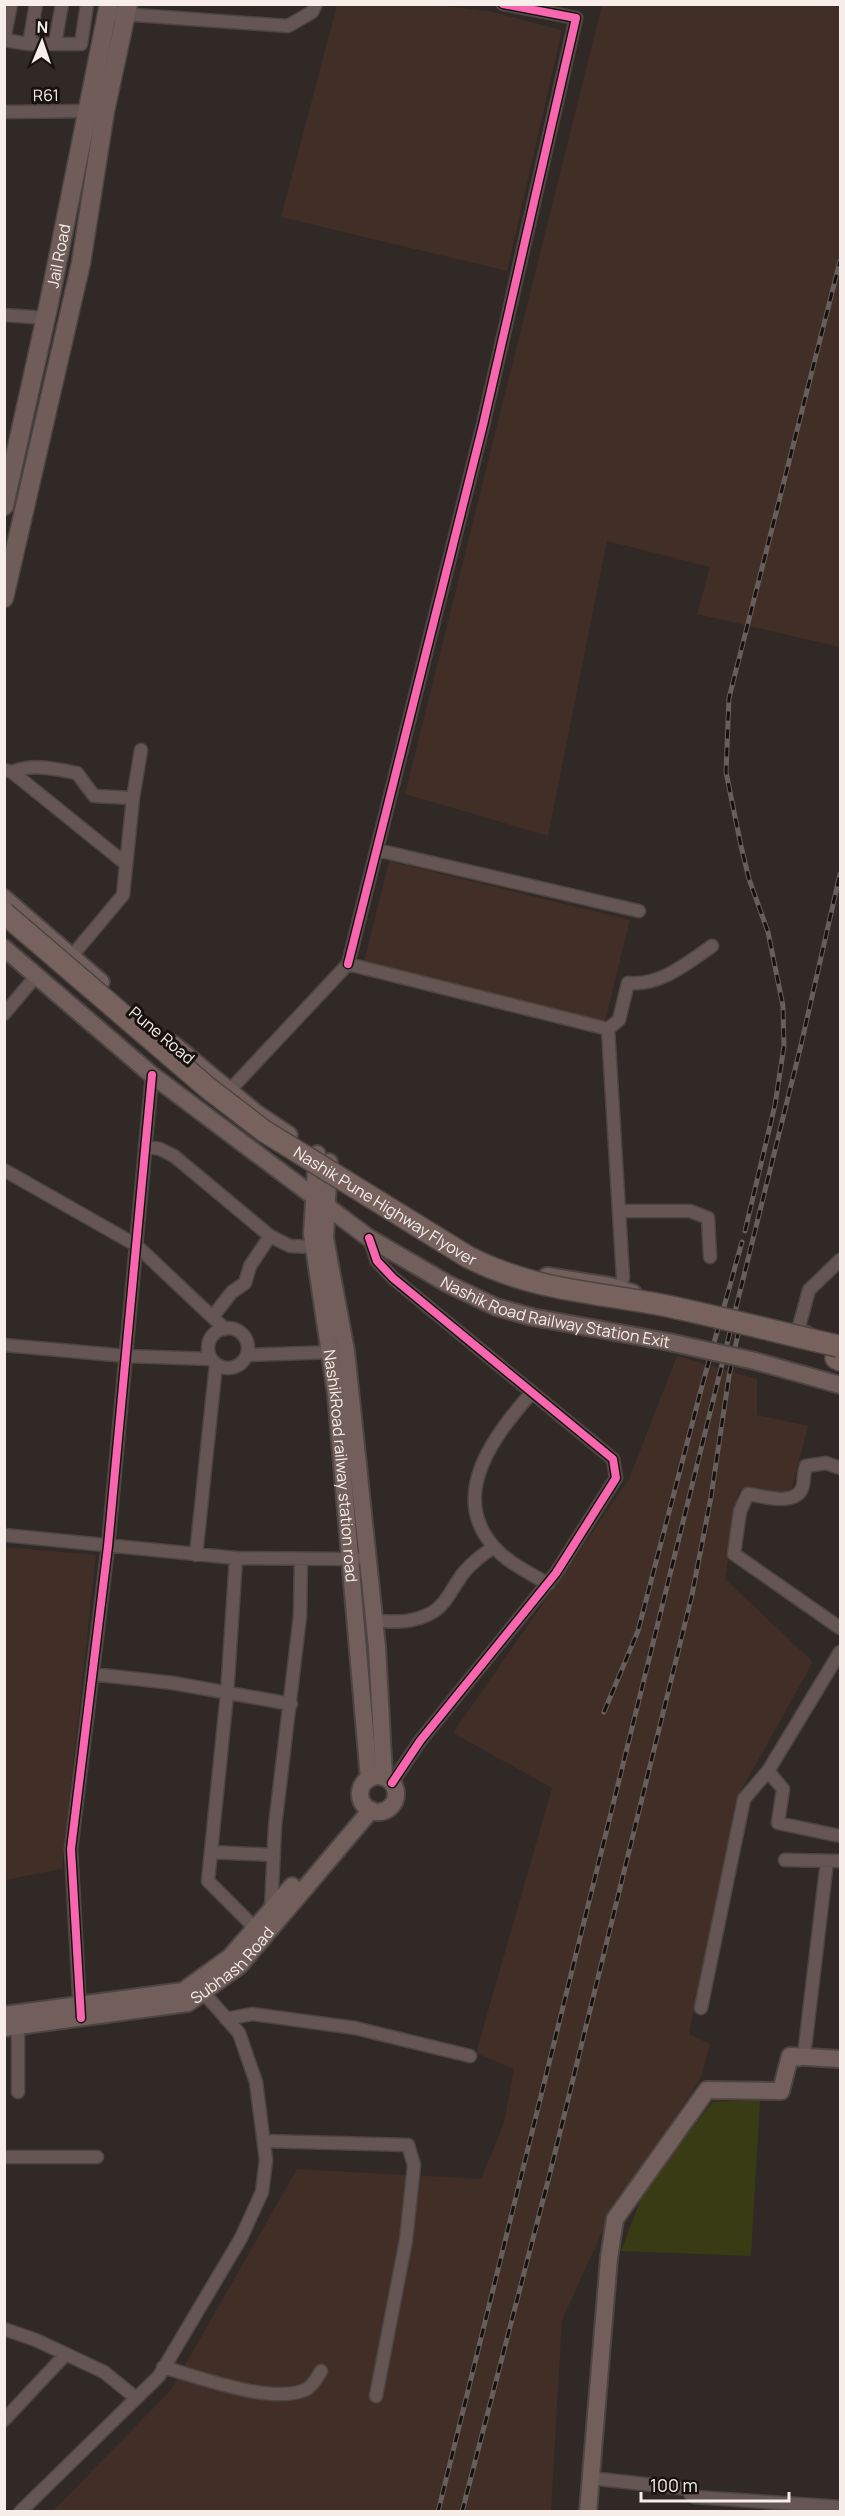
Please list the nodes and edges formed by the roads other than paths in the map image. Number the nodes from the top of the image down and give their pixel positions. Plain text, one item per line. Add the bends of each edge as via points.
1 (11, 4) edge
2 (36, 4) edge
3 (62, 4) edge
4 (87, 4) edge
5 (316, 4) edge
6 (503, 4) edge
7 (117, 9) edge
8 (4, 39) edge
9 (55, 43) junction
10 (29, 44) junction
11 (88, 111) junction
12 (4, 112) edge
13 (4, 315) edge
14 (46, 318) junction
15 (4, 506) edge
16 (4, 598) edge
17 (141, 750) dead end
18 (8, 771) edge
19 (133, 798) junction
20 (377, 850) junction
21 (126, 864) junction
22 (4, 898) edge
23 (639, 910) dead end
24 (4, 913) edge
25 (4, 931) edge
26 (712, 946) dead end
27 (4, 948) edge
28 (71, 957) junction
29 (348, 964) junction
30 (36, 976) junction
31 (4, 1014) edge
32 (608, 1029) junction
33 (152, 1076) junction
34 (229, 1091) junction
35 (145, 1146) junction
36 (323, 1158) junction
37 (4, 1170) edge
38 (319, 1200) junction
39 (619, 1211) junction
40 (270, 1236) junction
41 (369, 1238) junction
42 (136, 1245) junction
43 (313, 1247) junction
44 (710, 1257) dead end
45 (840, 1260) edge
46 (623, 1283) junction
47 (667, 1306) junction
48 (213, 1316) junction
49 (225, 1329) junction
50 (4, 1345) edge
51 (839, 1351) edge
52 (339, 1352) junction
53 (247, 1355) junction
54 (126, 1356) junction
55 (214, 1361) junction
56 (840, 1385) edge
57 (532, 1392) junction
58 (840, 1468) edge
59 (4, 1535) edge
60 (108, 1546) junction
61 (494, 1547) junction
62 (196, 1555) junction
63 (236, 1558) junction
64 (301, 1559) junction
65 (350, 1559) junction
66 (368, 1559) junction
67 (548, 1584) junction
68 (374, 1621) junction
69 (840, 1628) edge
70 (840, 1652) edge
71 (92, 1674) junction
72 (226, 1694) junction
73 (291, 1704) junction
74 (768, 1771) junction
75 (382, 1780) junction
76 (367, 1807) junction
77 (840, 1836) edge
78 (211, 1852) junction
79 (273, 1855) junction
80 (785, 1860) dead end
81 (827, 1861) junction
82 (840, 1861) edge
83 (271, 1910) junction
84 (255, 1928) junction
85 (203, 1992) junction
86 (701, 2008) dead end
87 (80, 2012) junction
88 (226, 2019) junction
89 (9, 2023) edge
90 (470, 2056) dead end
91 (803, 2057) junction
92 (840, 2059) edge
93 (18, 2092) dead end
94 (264, 2141) junction
95 (4, 2157) edge
96 (97, 2157) dead end
97 (4, 2329) edge
98 (66, 2354) junction
99 (164, 2367) junction
100 (321, 2371) dead end
101 (376, 2397) dead end
102 (136, 2398) junction
103 (4, 2420) edge
104 (590, 2478) junction
105 (840, 2507) edge
106 (20, 2511) edge
107 (588, 2511) edge

1 - 8 street
2 - 10 street
3 - 9 street
4 - 9 street via 81,44
5 - 7 street via 312,12 288,26
6 - 20 street via 576,18 483,425
7 - 11 main road, Jail Road
7 - 16 main road via 81,263
8 - 10 street
9 - 10 street
11 - 12 street, R61
11 - 14 main road, Jail Road
13 - 14 street
14 - 15 main road, Jail Road
17 - 19 street
18 - 19 street via 43,767 77,773 94,796
18 - 21 street
19 - 21 street
20 - 23 street
20 - 29 street
21 - 28 street via 123,895
22 - 28 main road, Pune Road
24 - 47 highway, Nashik Pune Highway Flyover, bridge via 208,1088 264,1131 468,1257 526,1282
25 - 51 highway, Nashik Pune Highway Flyover via 209,1106 472,1275 490,1284 550,1300
26 - 32 street via 668,975 641,985 628,983 619,1020
27 - 30 main road, Nashik Road Railway Station Exit
28 - 34 main road, Pune Road
29 - 32 street
29 - 34 street
30 - 31 street
30 - 33 main road, Nashik Road Railway Station Exit
32 - 39 street
33 - 35 street
33 - 38 main road, Nashik Road Railway Station Exit
34 - 36 main road, Pune Road
35 - 40 street via 174,1156
35 - 42 street
36 - 38 main road
36 - 46 main road, Pune Road via 478,1255 534,1274
37 - 42 street
38 - 41 main road, Nashik Road Railway Station Exit
38 - 43 main road, NashikRoad railway station road
38 - 52 main road
39 - 44 street via 690,1211 708,1218
39 - 46 street
40 - 43 street via 290,1246
40 - 48 street via 250,1266 245,1283 232,1292
41 - 56 main road, Nashik Road Railway Station Exit, bridge via 496,1307 755,1361
41 - 57 street via 377,1261 393,1278
42 - 48 street
42 - 54 street
43 - 52 main road, NashikRoad railway station road
45 - 51 street via 809,1290 798,1330
46 - 47 main road, Pune Road, bridge
47 - 51 highway, Nashik Pune Highway Flyover, bridge
48 - 49 street
49 - 53 street via 241,1333 247,1343
49 - 55 street via 210,1340 209,1353
50 - 54 street
52 - 53 street
52 - 65 main road, NashikRoad railway station road
52 - 66 main road
53 - 55 street via 233,1367 221,1367
54 - 55 street
54 - 60 street
55 - 62 street
57 - 61 street via 504,1425 477,1475 474,1492 478,1518
57 - 67 street via 614,1459 616,1478
58 - 69 street via 826,1463 806,1466 798,1495 787,1499 748,1494 740,1512 734,1554
59 - 60 street
60 - 62 street
60 - 71 street
61 - 67 street
61 - 68 street via 464,1573 438,1609 411,1621
62 - 63 street
63 - 64 street
63 - 72 street
64 - 65 street
64 - 73 street
65 - 66 street
65 - 75 main road, NashikRoad railway station road
66 - 68 main road
67 - 75 street via 420,1741
68 - 75 main road
70 - 74 street
71 - 72 street
71 - 87 street via 71,1849
72 - 73 street
72 - 78 street
73 - 79 street
74 - 77 street via 783,1789 778,1823
74 - 86 street via 744,1799
75 - 76 main road via 362,1788 361,1799
75 - 76 main road via 396,1794 393,1804 384,1810
76 - 83 main road, Subhash Road
76 - 85 main road, Subhash Road via 239,1966
78 - 79 street
78 - 84 street via 208,1881
79 - 83 street
80 - 81 street
81 - 82 street
81 - 91 street
83 - 84 main road, Subhash Road
84 - 87 main road, Subhash Road via 230,1957 183,1991
85 - 87 main road, Subhash Road via 188,2003
85 - 88 street
87 - 89 main road, Subhash Road
88 - 90 street via 252,2014 355,2028
88 - 94 street via 239,2033 256,2082
89 - 93 street
91 - 92 main road
91 - 104 main road via 790,2056 781,2091 707,2090 615,2219
94 - 99 street via 262,2192 241,2238
94 - 101 street via 408,2145 414,2165 406,2241
95 - 96 street
97 - 98 street
98 - 102 street via 104,2372
98 - 103 street
99 - 100 street via 238,2388 282,2394 303,2391 314,2384
99 - 102 street
102 - 106 street
104 - 105 street via 689,2489 695,2497
104 - 107 main road

